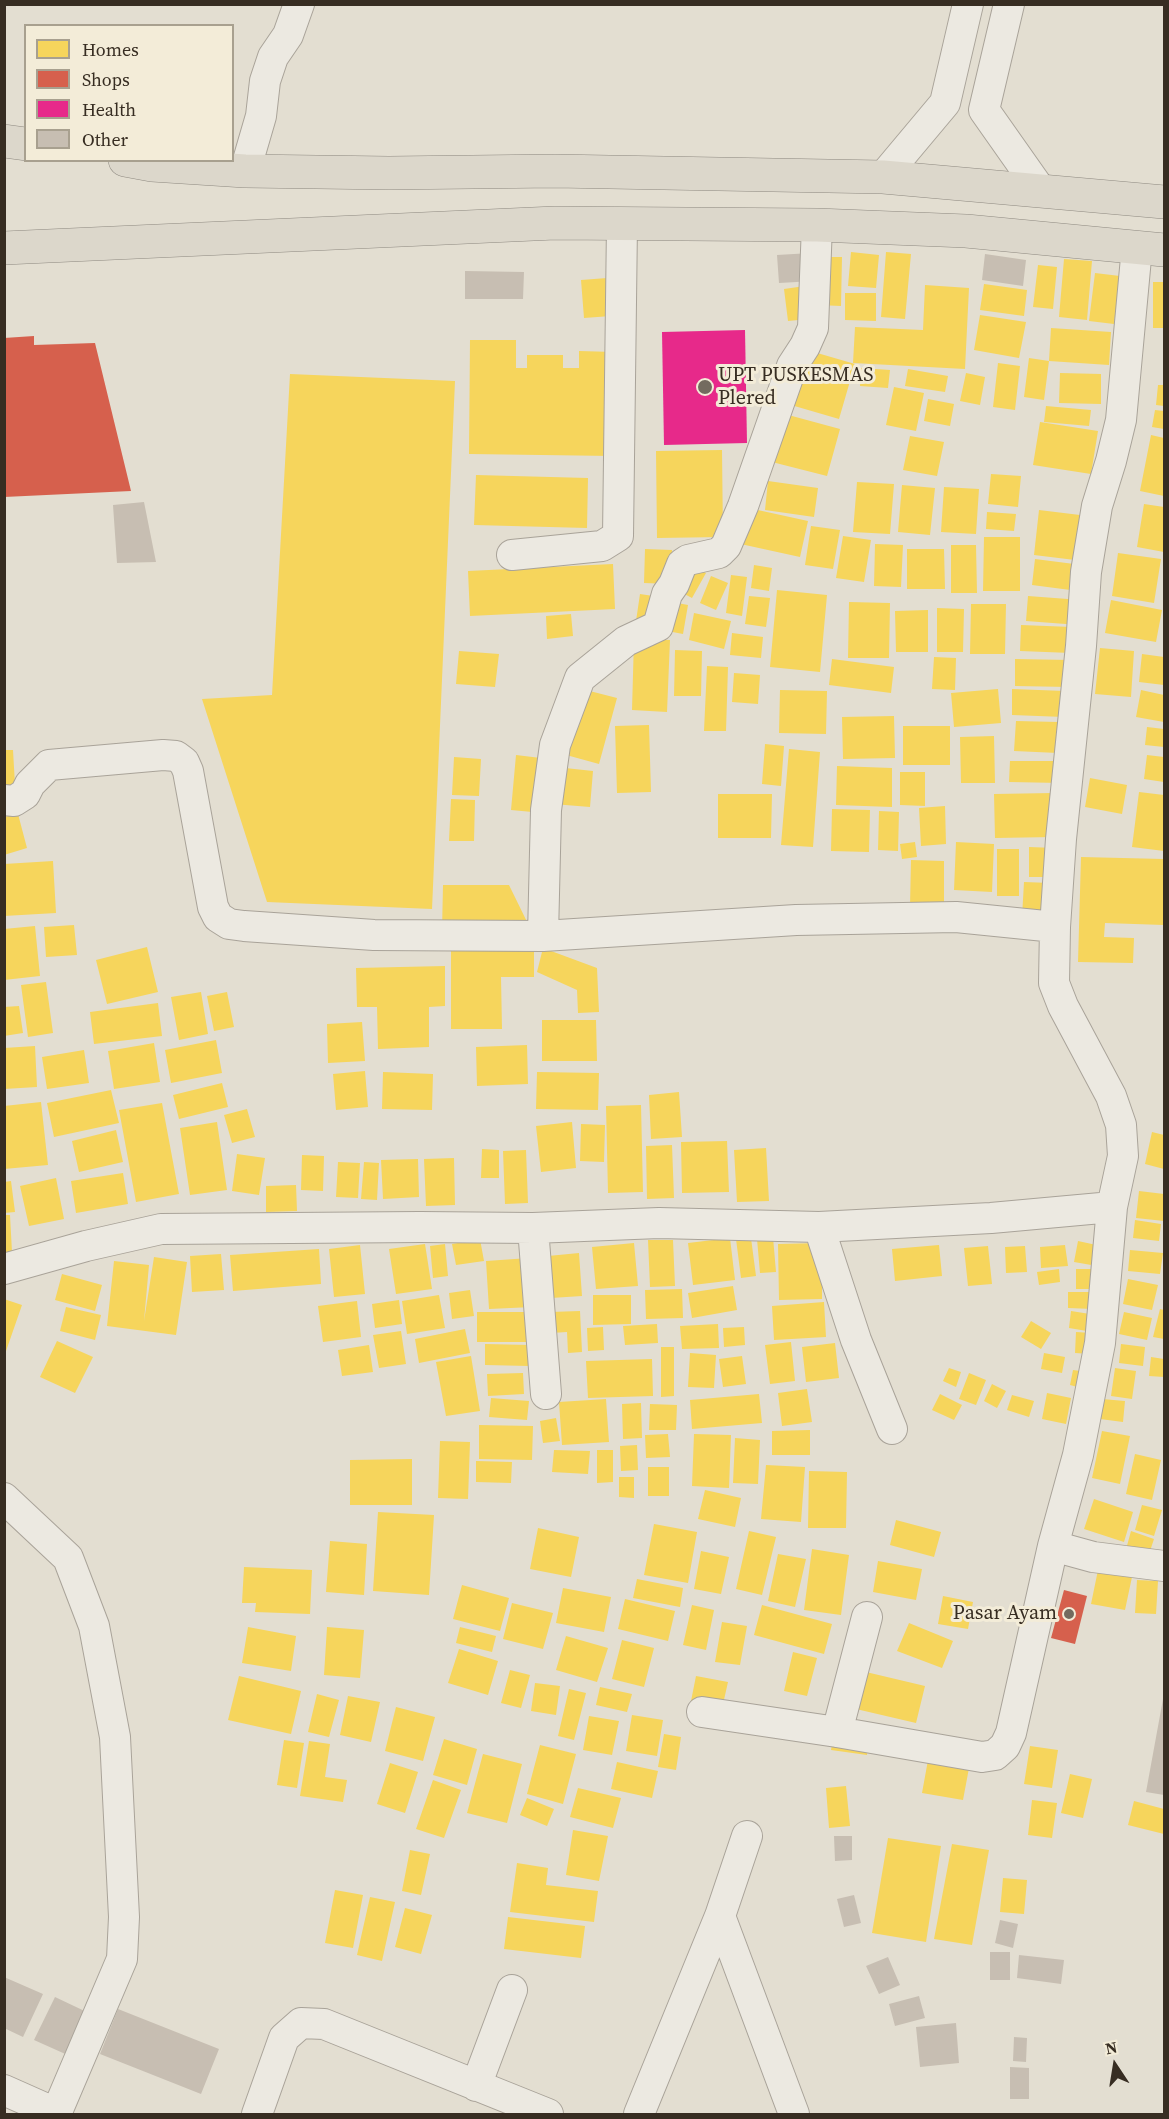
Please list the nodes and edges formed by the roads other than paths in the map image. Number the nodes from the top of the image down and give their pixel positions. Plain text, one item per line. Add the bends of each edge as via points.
1 (299, 4) edge
2 (968, 4) edge
3 (1009, 4) edge
4 (4, 141) edge
5 (24, 144) edge
6 (136, 162) edge
7 (245, 171) junction
8 (883, 177) junction
9 (1041, 191) junction
10 (1164, 202) edge
11 (622, 224) junction
12 (817, 225) junction
13 (4, 248) edge
14 (1151, 248) edge
15 (512, 555) dead end
16 (4, 800) edge
17 (1054, 927) junction
18 (543, 936) junction
19 (1112, 1207) junction
20 (819, 1227) junction
21 (533, 1228) junction
22 (4, 1269) edge
23 (546, 1394) dead end
24 (892, 1429) dead end
25 (4, 1498) edge
26 (1053, 1546) junction
27 (1164, 1566) edge
28 (867, 1617) dead end
29 (702, 1712) dead end
30 (837, 1731) junction
31 (747, 1836) dead end
32 (720, 1916) junction
33 (512, 1990) dead end
34 (476, 2086) junction
35 (4, 2090) edge
36 (57, 2114) edge
37 (257, 2115) edge
38 (548, 2115) edge
39 (639, 2115) edge
40 (794, 2115) edge

1 - 7 street via 265,81 261,116
2 - 8 street via 945,104
3 - 9 street via 984,110
4 - 5 highway
6 - 7 highway
7 - 8 highway
8 - 9 highway
9 - 10 highway
11 - 12 highway
11 - 13 highway via 555,223
11 - 15 street via 618,536 602,546
12 - 14 highway via 966,231
12 - 18 street via 813,328 792,366 744,506 726,546 719,553 682,564 667,594 658,626 626,641 580,678 555,745 546,810
14 - 17 street via 1121,420 1097,506 1086,572
16 - 18 street via 14,801 25,794 48,765 176,756 189,771 213,907 218,917 229,924 374,935
17 - 18 street via 956,917 819,920
17 - 19 street via 1054,983 1111,1096 1121,1125 1123,1156
19 - 20 street
19 - 26 street via 1100,1343 1078,1455
20 - 21 street via 659,1223
20 - 24 street via 856,1340
21 - 22 street via 161,1229
21 - 23 street
25 - 36 street via 68,1558 94,1626 115,1737 124,1917 122,1959
26 - 27 street via 1093,1557
26 - 30 street via 1011,1733 995,1755 963,1755
28 - 30 street
29 - 30 street
31 - 32 street
32 - 39 street
32 - 40 street
33 - 34 street
34 - 37 street via 324,2024 301,2023 284,2038
34 - 38 street
35 - 36 street

